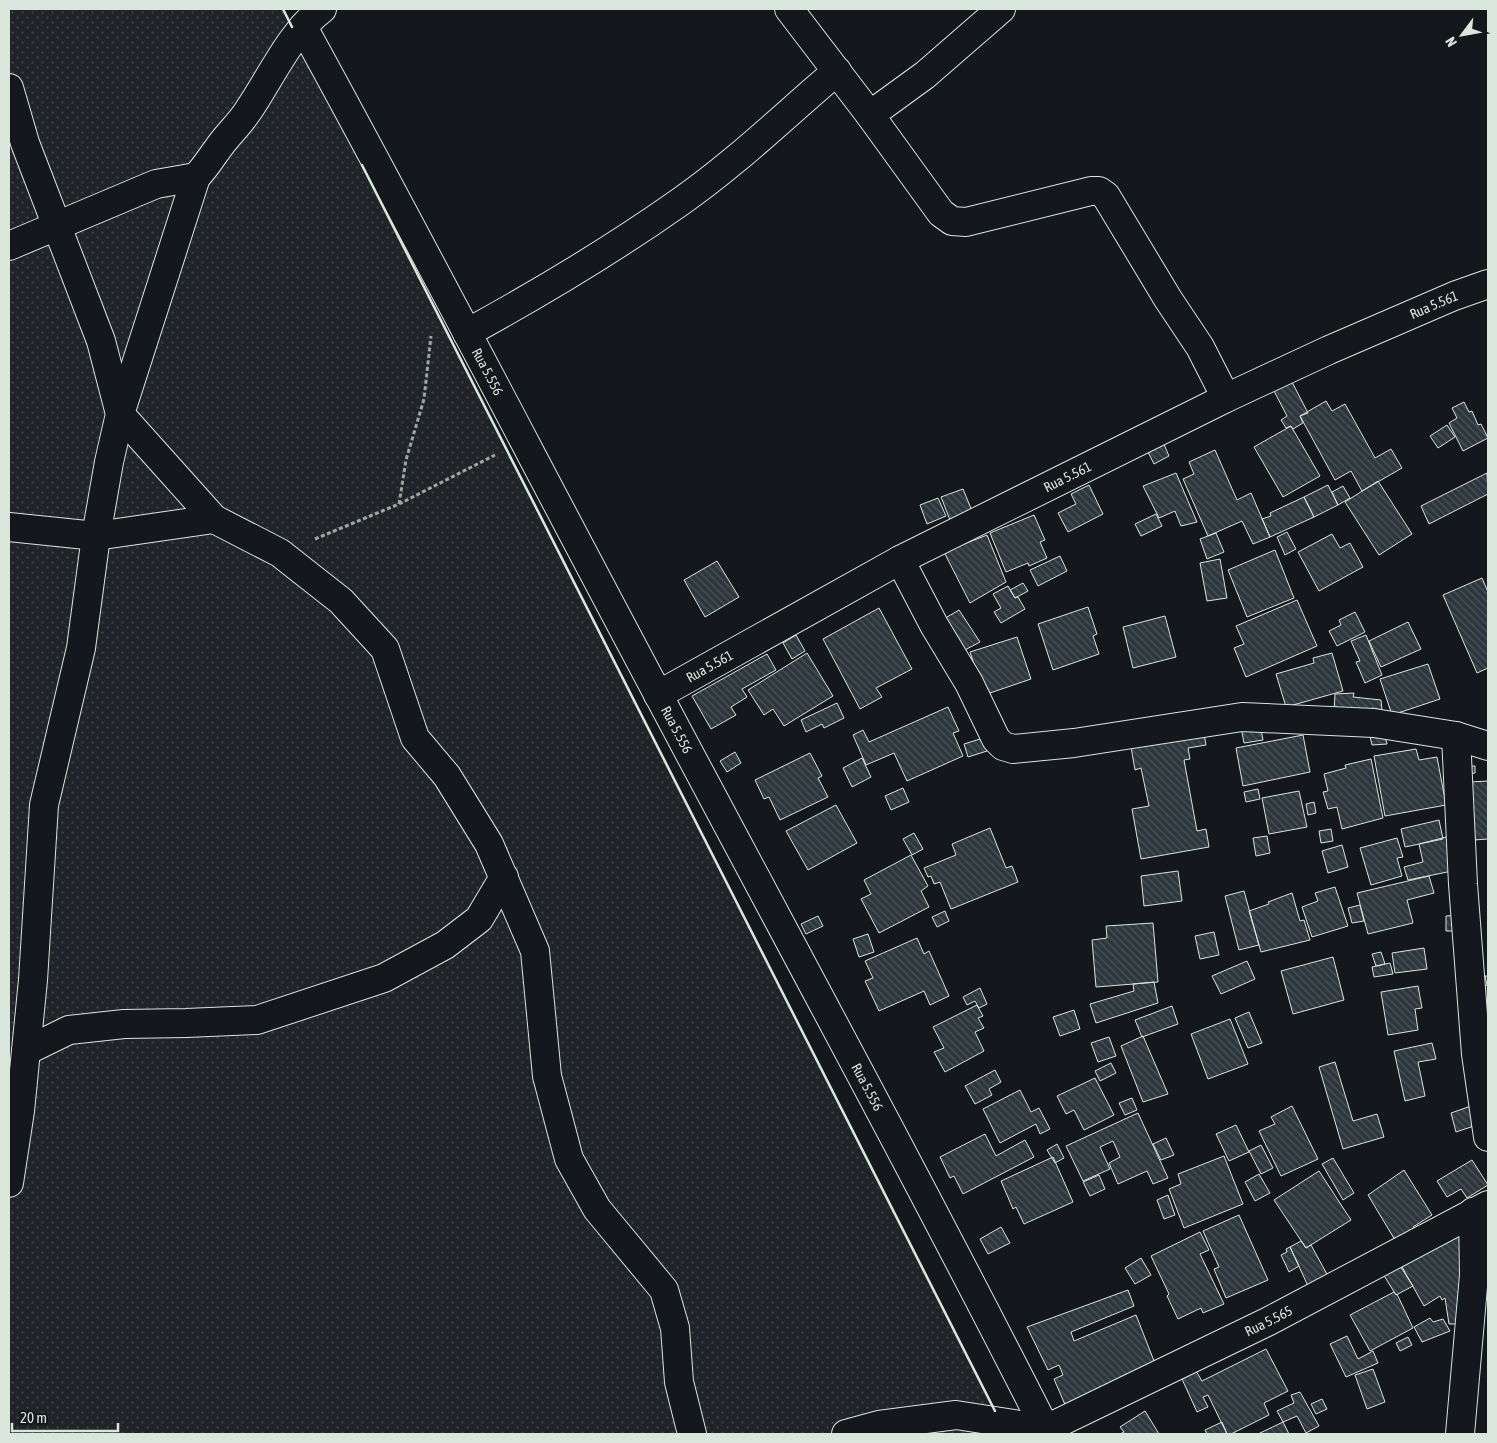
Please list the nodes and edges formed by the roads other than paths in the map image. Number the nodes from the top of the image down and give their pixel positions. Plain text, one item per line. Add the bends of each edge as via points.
1 (789, 9) edge
2 (1001, 9) edge
3 (313, 18) edge
4 (837, 71) junction
5 (9, 88) edge
6 (870, 115) junction
7 (196, 177) junction
8 (56, 226) junction
9 (9, 246) edge
10 (1488, 284) edge
11 (467, 333) junction
12 (1226, 398) junction
13 (120, 414) junction
14 (214, 519) junction
15 (9, 527) edge
16 (96, 536) junction
17 (900, 560) junction
18 (658, 695) junction
19 (1456, 736) junction
20 (1488, 746) edge
21 (504, 877) junction
22 (26, 1051) junction
23 (1488, 1137) edge
24 (9, 1183) edge
25 (1481, 1208) edge
26 (1045, 1433) edge
27 (692, 1434) edge
28 (846, 1434) edge
29 (1460, 1434) edge

1 - 4 street
2 - 6 street via 924,76
3 - 7 street via 268,77 248,112
3 - 11 street, Rua 5.556
4 - 6 street
4 - 11 street via 681,202 559,280
5 - 8 street via 25,143
6 - 12 street via 941,213 952,221 966,222 1091,191 1099,191 1106,196 1200,347
7 - 8 street via 156,184
7 - 13 street
8 - 9 street
8 - 13 street via 101,341
10 - 12 street, Rua 5.561 via 1329,350
11 - 18 street, Rua 5.556
12 - 17 street, Rua 5.561
13 - 14 street
13 - 16 street
14 - 16 street
14 - 21 street via 280,553 341,601 385,649 415,738 447,776 490,844
15 - 16 street
16 - 22 street via 81,648 44,805
17 - 18 street, Rua 5.561
17 - 19 street via 969,683 996,739 1013,749 1242,717 1374,723
18 - 26 street, Rua 5.556 via 968,1278
19 - 20 street
19 - 23 street via 1476,1054
21 - 22 street via 479,919 445,945 384,978 257,1020 124,1024 68,1030
21 - 27 street via 535,950 547,1076 569,1159 597,1209 664,1290 674,1328 679,1382
22 - 24 street
25 - 26 street, Rua 5.565 via 1269,1321
25 - 29 street
26 - 28 street via 956,1414 879,1425

